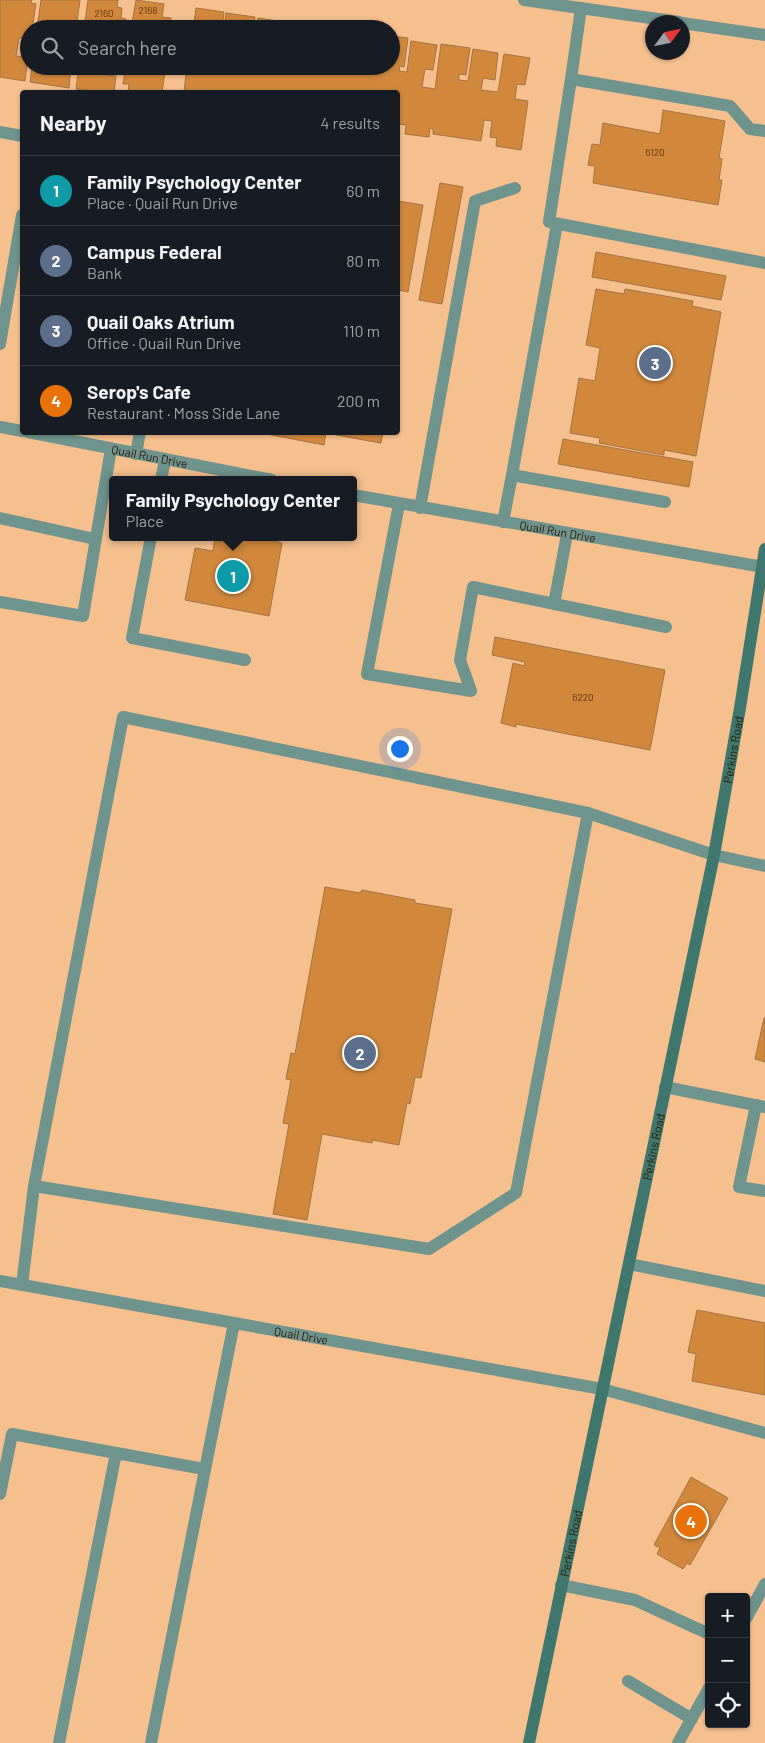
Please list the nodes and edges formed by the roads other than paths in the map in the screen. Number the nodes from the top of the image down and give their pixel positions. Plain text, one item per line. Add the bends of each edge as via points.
1 (524, 0) edge
2 (581, 8) junction
3 (645, 18) edge
4 (690, 24) edge
5 (765, 35) edge
6 (571, 79) junction
7 (765, 131) edge
8 (0, 132) edge
9 (20, 136) edge
10 (514, 188) dead end
11 (557, 224) junction
12 (20, 227) edge
13 (765, 263) edge
14 (0, 344) edge
15 (0, 427) edge
16 (20, 432) edge
17 (42, 435) edge
18 (139, 435) edge
19 (110, 449) junction
20 (136, 454) junction
21 (165, 460) junction
22 (512, 475) junction
23 (162, 476) edge
24 (251, 476) edge
25 (357, 496) edge
26 (665, 502) dead end
27 (399, 504) junction
28 (420, 508) junction
29 (0, 518) edge
30 (503, 522) junction
31 (566, 534) junction
32 (95, 539) junction
33 (150, 541) edge
34 (765, 549) edge
35 (764, 567) edge
36 (0, 602) edge
37 (554, 604) junction
38 (666, 627) dead end
39 (245, 660) dead end
40 (588, 813) junction
41 (714, 855) junction
42 (765, 866) edge
43 (665, 1087) junction
44 (760, 1106) edge
45 (34, 1186) junction
46 (765, 1191) edge
47 (630, 1264) junction
48 (0, 1281) edge
49 (22, 1285) junction
50 (765, 1291) edge
51 (234, 1323) junction
52 (602, 1389) junction
53 (765, 1433) edge
54 (116, 1453) junction
55 (204, 1469) junction
56 (0, 1494) edge
57 (765, 1584) edge
58 (561, 1585) junction
59 (750, 1612) edge
60 (705, 1632) edge
61 (628, 1681) dead end
62 (705, 1695) edge
63 (692, 1719) junction
64 (59, 1743) edge
65 (151, 1743) edge
66 (529, 1743) edge
67 (678, 1743) edge

1 - 2 street
2 - 3 street
2 - 6 street
4 - 5 street
6 - 7 street via 730,106 750,129
6 - 11 street via 549,222
8 - 9 street
10 - 28 street via 475,201
11 - 13 street
11 - 22 street
12 - 14 street
15 - 16 street
17 - 19 street, Quail Run Drive
18 - 20 street
19 - 20 street, Quail Run Drive
19 - 32 street
20 - 21 street, Quail Run Drive
21 - 23 street
21 - 24 street, Quail Run Drive
22 - 26 street
22 - 30 street
25 - 27 street, Quail Run Drive
27 - 28 street, Quail Run Drive
27 - 37 street via 366,674 471,691 460,660 473,587
28 - 30 street, Quail Run Drive
29 - 32 street
30 - 31 street, Quail Run Drive
31 - 35 street, Quail Run Drive
31 - 37 street
32 - 36 street via 83,616
33 - 39 street via 132,638
34 - 35 main road, Perkins Road
35 - 41 main road, Perkins Road
37 - 38 street
40 - 41 street
40 - 45 street via 516,1193 429,1249
40 - 45 street via 122,717
41 - 42 street
41 - 43 main road, Perkins Road
43 - 44 street
43 - 47 main road, Perkins Road
44 - 46 street via 738,1187
45 - 49 street
47 - 50 street
47 - 52 main road, Perkins Road
48 - 49 street, Quail Drive
49 - 51 street, Quail Drive
51 - 52 street, Quail Drive
51 - 55 street
52 - 53 street, Quail Drive
52 - 58 main road, Perkins Road
54 - 55 street
54 - 56 street via 12,1434
54 - 64 street
55 - 65 street
57 - 59 street
58 - 60 street via 635,1600
58 - 66 main road, Perkins Road
61 - 63 street
62 - 63 street
63 - 67 street

